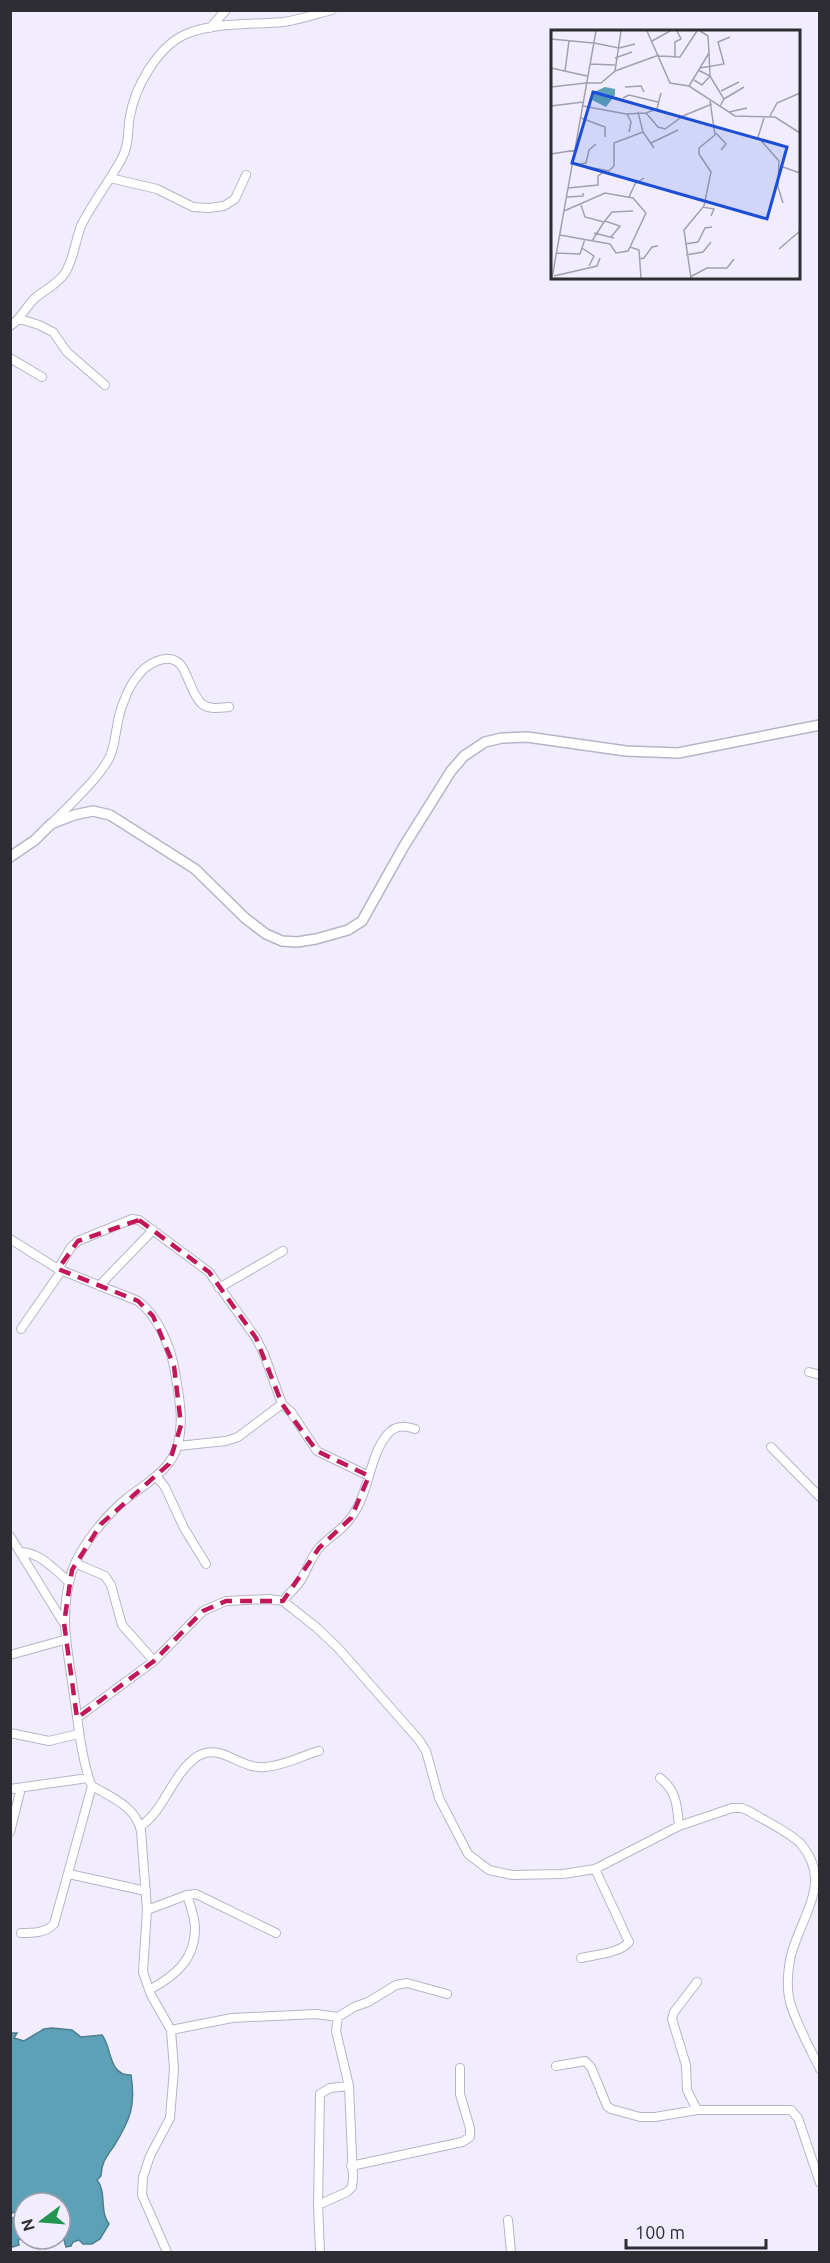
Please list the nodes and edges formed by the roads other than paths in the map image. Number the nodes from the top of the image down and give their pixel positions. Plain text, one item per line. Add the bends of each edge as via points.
1 (226, 10) edge
2 (332, 10) edge
3 (210, 28) junction
4 (246, 175) dead end
5 (110, 178) junction
6 (20, 319) junction
7 (10, 326) edge
8 (10, 358) edge
9 (42, 376) dead end
10 (105, 385) dead end
11 (229, 707) dead end
12 (819, 725) edge
13 (51, 824) junction
14 (10, 857) edge
15 (153, 1230) junction
16 (10, 1239) edge
17 (283, 1251) dead end
18 (60, 1270) junction
19 (99, 1286) junction
20 (219, 1288) junction
21 (21, 1329) dead end
22 (809, 1372) dead end
23 (819, 1375) edge
24 (282, 1404) junction
25 (415, 1429) dead end
26 (178, 1446) junction
27 (771, 1446) dead end
28 (156, 1476) junction
29 (369, 1476) junction
30 (819, 1497) edge
31 (10, 1536) edge
32 (20, 1552) junction
33 (75, 1563) junction
34 (206, 1564) dead end
35 (69, 1582) junction
36 (283, 1601) junction
37 (64, 1623) junction
38 (64, 1640) junction
39 (10, 1655) edge
40 (154, 1661) junction
41 (77, 1718) junction
42 (10, 1734) edge
43 (78, 1734) junction
44 (319, 1751) dead end
45 (88, 1778) junction
46 (660, 1778) dead end
47 (92, 1786) junction
48 (21, 1788) junction
49 (10, 1789) edge
50 (679, 1826) junction
51 (140, 1827) junction
52 (10, 1832) edge
53 (595, 1869) junction
54 (69, 1874) junction
55 (818, 1888) edge
56 (146, 1891) junction
57 (187, 1895) junction
58 (147, 1910) junction
59 (21, 1933) dead end
60 (276, 1933) dead end
61 (581, 1958) dead end
62 (697, 1982) dead end
63 (149, 1990) junction
64 (447, 1994) dead end
65 (338, 2017) junction
66 (171, 2030) junction
67 (817, 2058) edge
68 (556, 2066) dead end
69 (460, 2068) dead end
70 (819, 2069) edge
71 (349, 2086) junction
72 (697, 2110) junction
73 (351, 2166) junction
74 (819, 2183) edge
75 (318, 2205) junction
76 (508, 2220) dead end
77 (167, 2253) edge
78 (320, 2253) edge
79 (511, 2253) edge

1 - 3 street
2 - 3 street via 286,21
3 - 5 street via 176,40 150,68 132,106 128,142
4 - 5 street via 235,200 209,208 193,207 157,189
5 - 6 street via 81,226 66,272 32,301
6 - 7 street
6 - 10 street via 52,332 67,352
8 - 9 street
11 - 13 street via 203,705 176,661 165,659 149,664 137,676 123,702 110,756
12 - 13 street via 678,753 617,750 527,737 485,742 451,771 362,921 348,930 297,942 266,934 195,869 110,815 93,811
13 - 14 street via 36,840
15 - 18 street via 139,1220 132,1220 78,1241
15 - 19 street
15 - 20 street via 204,1267
16 - 18 street
17 - 20 street
18 - 19 street
18 - 21 street
19 - 26 street via 138,1301 153,1316 174,1366 180,1403
20 - 24 street via 256,1338
22 - 23 street
24 - 26 street via 238,1437
24 - 29 street via 317,1451
25 - 29 street via 399,1426 386,1436
26 - 28 street via 169,1464
27 - 30 street
28 - 33 street via 101,1524
28 - 34 street
29 - 36 street via 351,1518 319,1548 299,1583
31 - 32 street
32 - 35 street via 38,1556
32 - 37 street
33 - 35 street
33 - 40 street via 105,1576 122,1624
35 - 37 street
36 - 40 street via 226,1601 213,1606 203,1611
36 - 53 street via 338,1648 419,1740 426,1751 439,1798 468,1854 489,1870 512,1875
37 - 38 street
38 - 39 street
38 - 41 street
40 - 41 street
41 - 43 street
42 - 43 street via 49,1741
43 - 45 street
44 - 51 street via 264,1768 218,1752 204,1753 188,1766 154,1815
45 - 47 street
45 - 48 street
46 - 50 street via 674,1793
47 - 51 street via 134,1813
47 - 54 street
48 - 49 street
48 - 52 street
50 - 53 street
50 - 55 street via 742,1808 798,1841 811,1856
51 - 56 street
53 - 61 street via 628,1942 619,1949
54 - 56 street
54 - 59 street via 51,1928
55 - 67 street via 794,1945 788,1987 791,2006
56 - 58 street
57 - 58 street
57 - 60 street via 196,1894
57 - 63 street via 195,1927 192,1944 180,1970
58 - 63 street via 143,1972
62 - 72 street via 672,2019 686,2065 687,2090
63 - 66 street
64 - 65 street via 407,1983 396,1985
65 - 66 street via 316,2014 232,2018
65 - 71 street via 336,2031
66 - 77 street via 174,2069 170,2118 150,2156 142,2189
67 - 70 street
68 - 72 street via 585,2061 607,2106 630,2115 655,2118
69 - 73 street via 460,2094 470,2137
71 - 73 street
71 - 75 street via 330,2088 320,2094
72 - 74 street via 791,2110 798,2118
73 - 75 street via 352,2187
75 - 78 street
76 - 79 street

